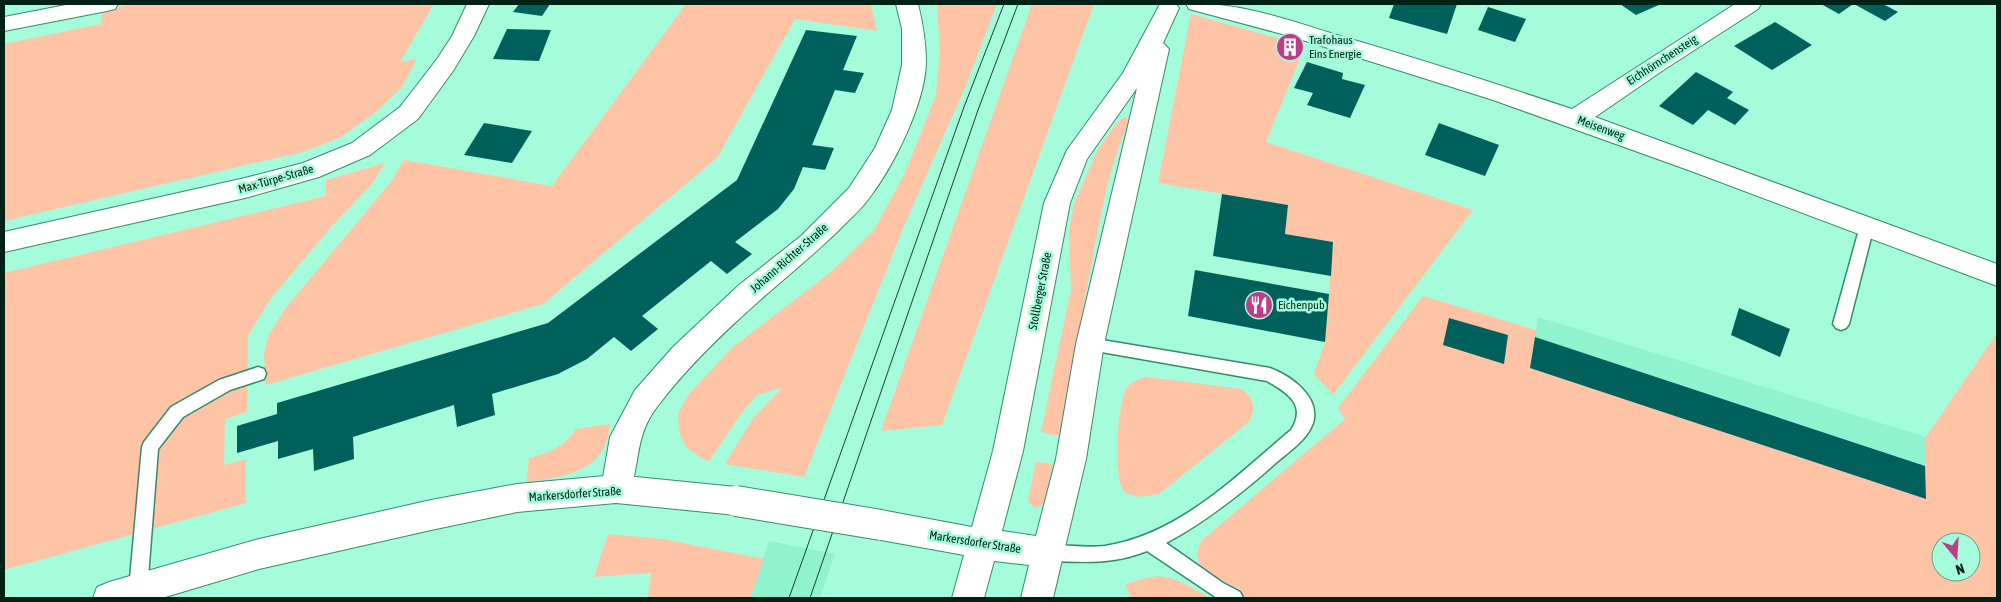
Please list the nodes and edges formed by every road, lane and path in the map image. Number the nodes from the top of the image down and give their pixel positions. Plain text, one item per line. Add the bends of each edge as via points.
1 (107, 4) edge
2 (478, 4) edge
3 (907, 4) edge
4 (1197, 4) edge
5 (1750, 4) edge
6 (1168, 6) edge
7 (4, 24) edge
8 (1576, 118) junction
9 (1867, 226) junction
10 (4, 242) edge
11 (1997, 275) edge
12 (1841, 324) dead end
13 (1090, 344) junction
14 (258, 374) dead end
15 (616, 489) junction
16 (1151, 542) junction
17 (984, 544) junction
18 (1048, 553) junction
19 (124, 594) edge
20 (968, 598) edge
21 (1037, 598) edge
22 (1234, 598) edge

1 - 7 street
2 - 10 street, Max-Türpe-Straße via 445,65 409,113 361,149 310,170 244,188
3 - 15 street, Johann-Richter-Straße via 913,29 914,65 904,110 886,150 858,195 810,243 749,293 683,355 646,399 625,437
4 - 8 street, Meisenweg via 1367,50
5 - 8 street, Eichhörnchensteig
6 - 13 street, Stollberger Straße
6 - 17 street, Stollberger Straße via 1132,78 1076,156 1057,203 1008,451
8 - 9 street, Meisenweg
9 - 11 street, Meisenweg
9 - 12 lane
13 - 16 lane via 1270,375 1286,383 1306,406 1305,422 1297,435 1198,516
13 - 18 street, Stollberger Straße via 1071,458
14 - 19 lane via 225,385 177,412 150,447
15 - 17 street, Markersdorfer Straße, bridge via 736,501
15 - 19 street, Markersdorfer Straße via 517,498 431,515 259,554
16 - 18 lane via 1104,554
16 - 22 lane
17 - 18 street, Markersdorfer Straße
17 - 20 street, Stollberger Straße
18 - 21 street, Stollberger Straße

